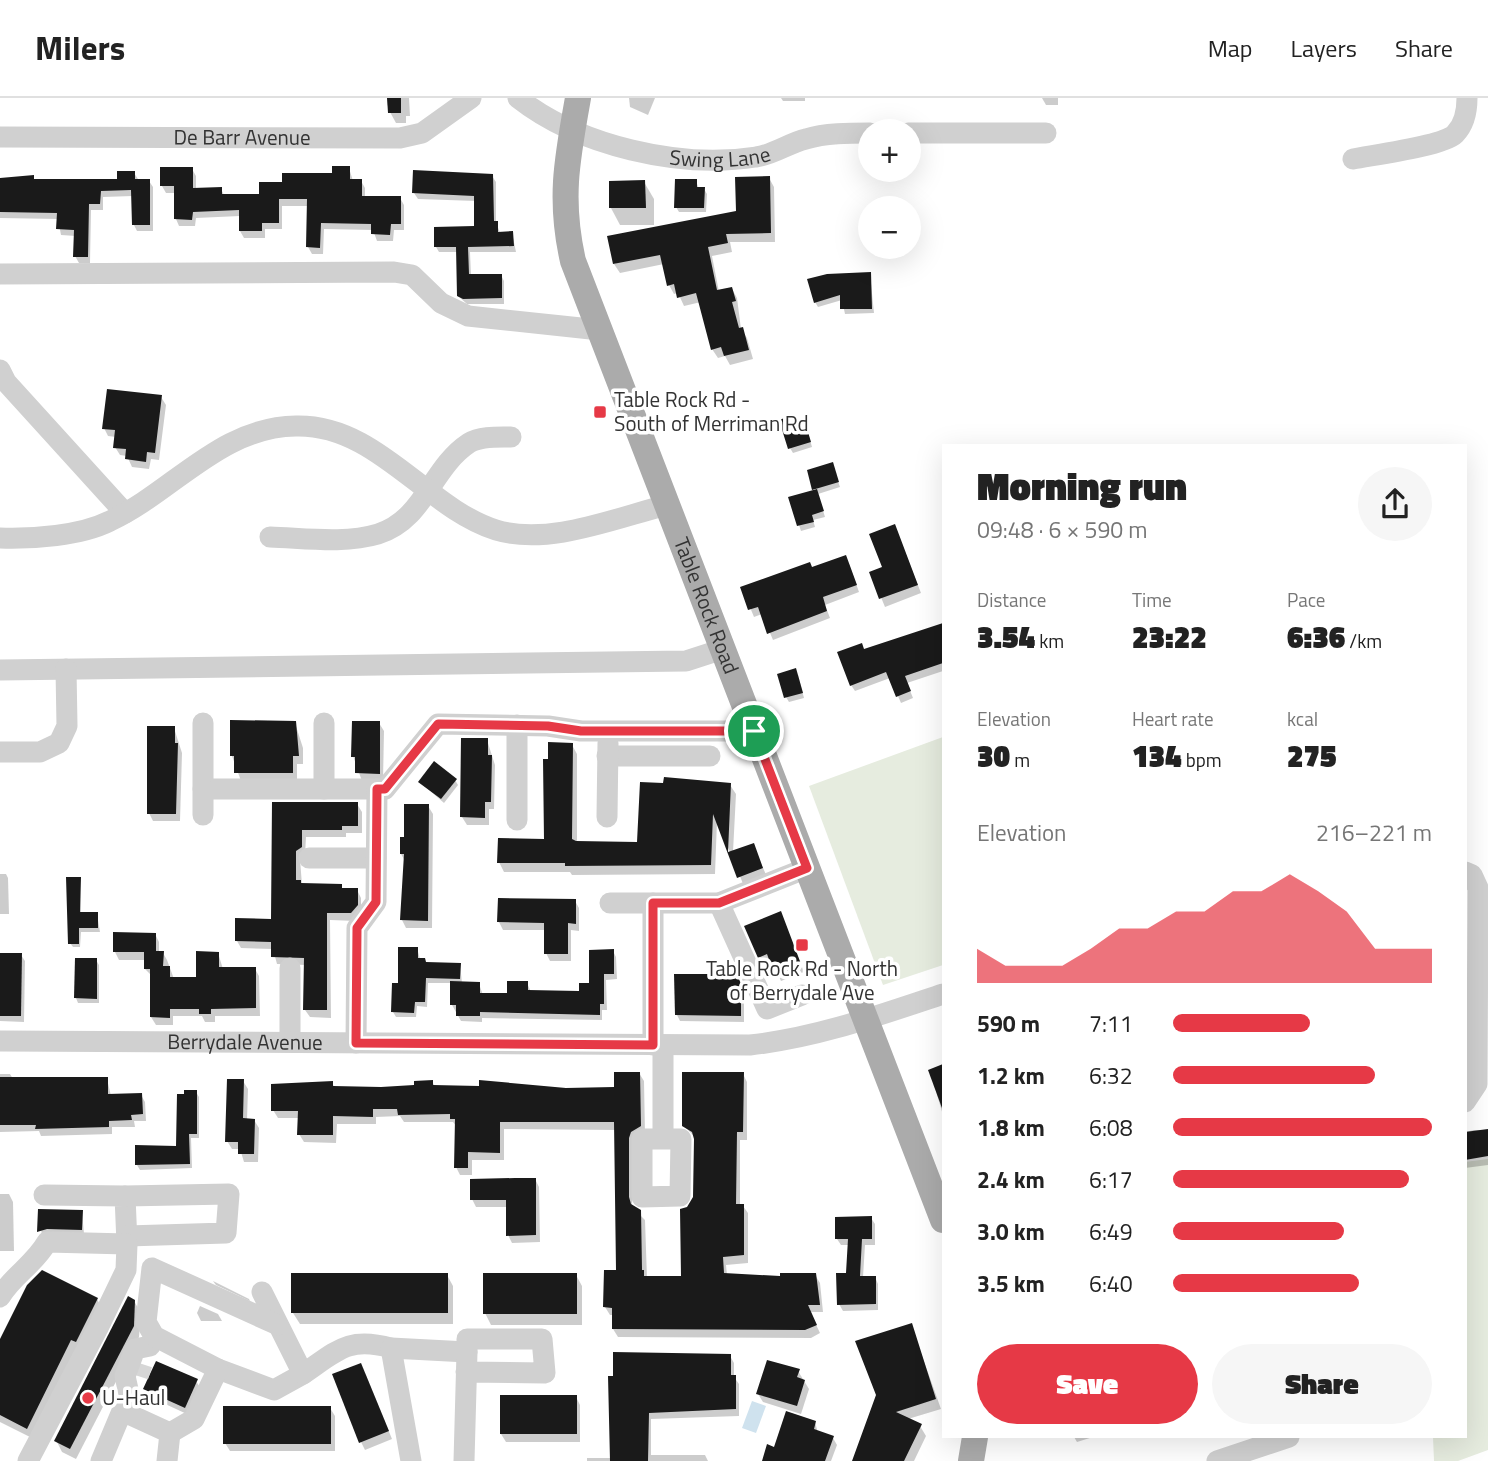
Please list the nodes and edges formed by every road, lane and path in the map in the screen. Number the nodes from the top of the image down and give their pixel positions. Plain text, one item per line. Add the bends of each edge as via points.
1 (471, 98) edge
2 (519, 98) edge
3 (578, 98) edge
4 (1466, 98) edge
5 (572, 129) junction
6 (921, 133) edge
7 (1046, 133) dead end
8 (858, 134) edge
9 (0, 137) edge
10 (1353, 159) dead end
11 (0, 274) edge
12 (600, 330) junction
13 (0, 370) edge
14 (511, 437) dead end
15 (430, 490) junction
16 (667, 505) junction
17 (125, 513) junction
18 (270, 537) dead end
19 (0, 538) edge
20 (723, 649) junction
21 (66, 669) junction
22 (0, 670) edge
23 (203, 723) dead end
24 (324, 723) dead end
25 (517, 725) junction
26 (608, 731) junction
27 (661, 731) junction
28 (754, 731) junction
29 (0, 752) edge
30 (607, 755) junction
31 (661, 755) junction
32 (710, 756) dead end
33 (203, 789) junction
34 (324, 789) junction
35 (377, 789) junction
36 (203, 815) dead end
37 (607, 817) dead end
38 (517, 820) dead end
39 (309, 858) dead end
40 (376, 858) junction
41 (807, 868) junction
42 (1477, 882) edge
43 (610, 903) dead end
44 (653, 903) junction
45 (719, 903) junction
46 (290, 968) dead end
47 (942, 994) edge
48 (802, 995) dead end
49 (866, 1020) junction
50 (0, 1041) edge
51 (290, 1042) junction
52 (356, 1043) junction
53 (658, 1045) junction
54 (1467, 1099) edge
55 (663, 1139) dead end
56 (44, 1195) dead end
57 (125, 1196) junction
58 (942, 1217) edge
59 (127, 1240) junction
60 (2, 1289) edge
61 (262, 1292) dead end
62 (278, 1325) junction
63 (391, 1348) junction
64 (218, 1369) junction
65 (139, 1371) junction
66 (303, 1374) junction
67 (170, 1433) junction
68 (1282, 1438) edge
69 (1262, 1441) edge
70 (105, 1460) edge
71 (28, 1461) edge
72 (167, 1461) edge
73 (411, 1461) edge
74 (464, 1461) edge
75 (1217, 1461) edge

1 - 9 street, De Barr Avenue via 422,133 400,138
2 - 5 street, Swing Lane
3 - 5 main road, Table Rock Road
4 - 10 street via 1459,128 1445,140
5 - 8 street, Swing Lane via 601,143 670,156 720,159 758,157 807,138
5 - 12 main road, Table Rock Road via 564,218 573,261
6 - 7 street
11 - 12 street via 394,272 412,275 441,303 468,316
12 - 16 main road, Table Rock Road
13 - 17 street
14 - 15 street via 469,443
15 - 16 street via 496,530 534,534 569,530
15 - 17 street via 362,443 329,430 296,426 256,432 223,445
15 - 18 street via 401,523 378,534
16 - 20 main road, Table Rock Road
17 - 19 street via 79,531
20 - 21 street via 686,662
20 - 28 main road, Table Rock Road
21 - 22 street
21 - 29 street via 67,726 59,743 40,752
23 - 33 street
24 - 34 street
25 - 26 street
25 - 35 street via 438,724 385,789
25 - 38 street
26 - 27 street
26 - 30 street
27 - 28 street
27 - 31 street
28 - 41 main road, Table Rock Road
30 - 31 street
30 - 37 street
31 - 32 street
33 - 34 street
33 - 36 street
34 - 35 street
35 - 40 street
39 - 40 street
40 - 52 street via 376,902 357,928
41 - 45 street
41 - 49 main road, Table Rock Road
42 - 54 street via 1477,1084
43 - 44 street
44 - 45 street
44 - 53 street
45 - 48 street via 767,1009
46 - 51 street
47 - 49 street, Berrydale Avenue
49 - 53 street, Berrydale Avenue via 773,1043
49 - 58 main road, Table Rock Road
50 - 51 street, Berrydale Avenue
51 - 52 street, Berrydale Avenue
52 - 53 street, Berrydale Avenue
53 - 55 street
56 - 57 street
57 - 59 street
57 - 59 street via 229,1194 226,1233
59 - 60 street via 47,1242 36,1261
59 - 71 street via 125,1270
61 - 62 street
62 - 65 street via 152,1268
62 - 66 street
63 - 66 street via 368,1342 342,1347
63 - 73 street
63 - 74 street via 467,1362
64 - 65 street
64 - 66 street via 274,1390
64 - 67 street via 194,1419
65 - 67 street
65 - 70 street
67 - 72 street
68 - 69 street
69 - 75 street

